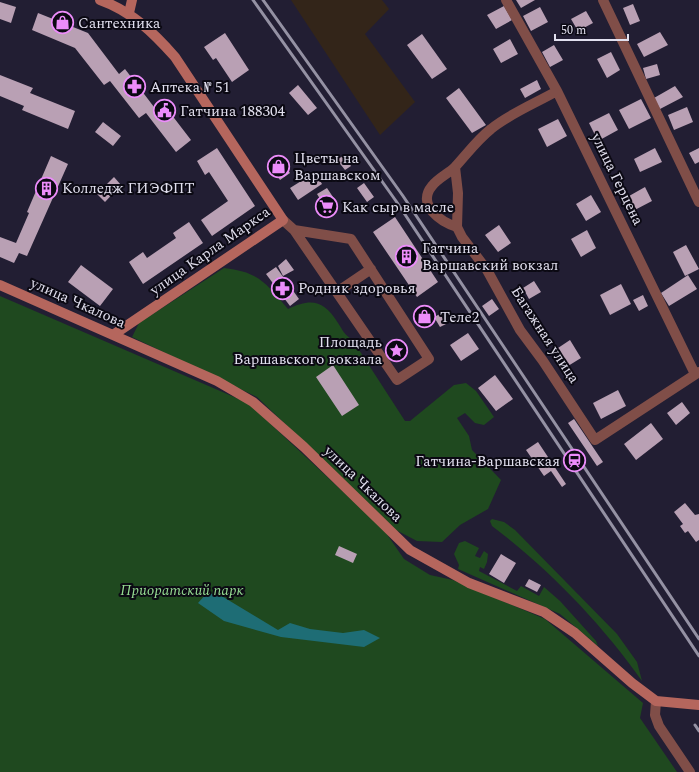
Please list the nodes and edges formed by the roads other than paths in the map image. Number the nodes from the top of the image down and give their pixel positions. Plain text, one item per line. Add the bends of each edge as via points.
1 (100, 0) edge
2 (132, 0) edge
3 (506, 0) edge
4 (603, 0) edge
5 (129, 13) junction
6 (557, 91) junction
7 (455, 167) junction
8 (442, 179) junction
9 (455, 182) junction
10 (699, 202) edge
11 (284, 220) junction
12 (457, 227) junction
13 (294, 230) junction
14 (371, 269) junction
15 (0, 285) edge
16 (337, 292) junction
17 (113, 335) junction
18 (697, 373) edge
19 (656, 701) junction
20 (699, 705) edge
21 (690, 772) edge

1 - 5 main road, улица Карла Маркса
2 - 5 main road
3 - 6 street, улица Герцена
4 - 10 street
5 - 11 main road, улица Карла Маркса via 153,34 184,69
6 - 7 street via 492,128 474,144
6 - 18 street, улица Герцена
7 - 8 street
7 - 9 street
8 - 9 street
8 - 12 street via 429,190 428,205 442,220
9 - 12 street via 458,193
11 - 13 street
11 - 17 main road, улица Карла Маркса
12 - 18 street, Багажная улица via 487,270 520,330 595,440
13 - 14 street via 351,239
13 - 16 street
14 - 16 street
14 - 16 street via 429,358 397,380
15 - 17 main road, улица Чкалова
17 - 19 main road, улица Чкалова via 217,381 253,402 304,447 410,550 469,583 544,612 575,633
19 - 20 main road
19 - 21 street via 655,715 659,726

